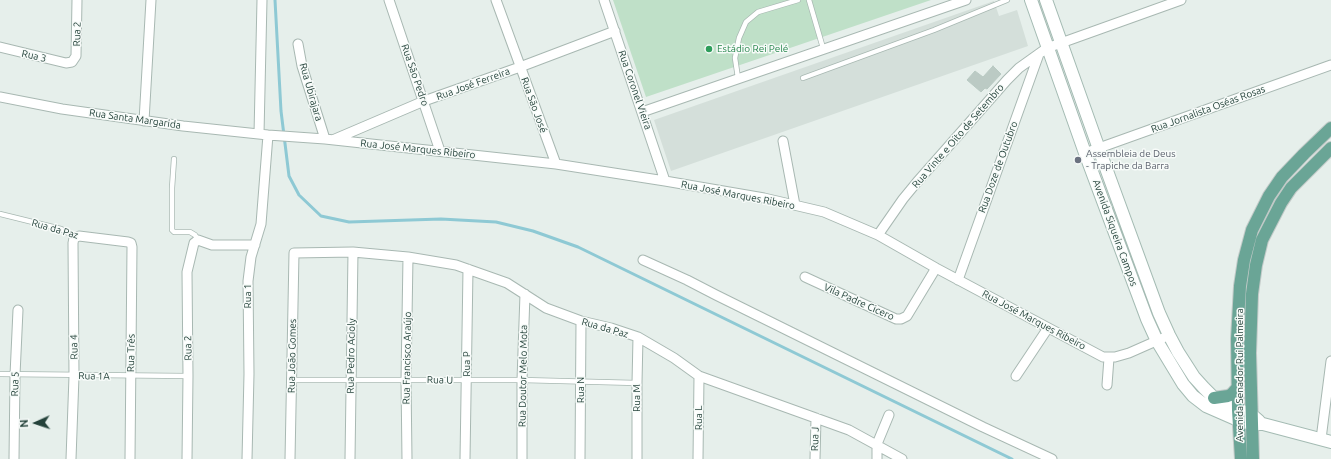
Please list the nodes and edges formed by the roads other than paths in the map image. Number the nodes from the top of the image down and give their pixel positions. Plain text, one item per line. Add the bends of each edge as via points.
1 (77, 0) edge
2 (151, 0) edge
3 (262, 0) edge
4 (389, 0) edge
5 (496, 0) edge
6 (604, 0) edge
7 (798, 0) edge
8 (809, 0) edge
9 (966, 0) edge
10 (1007, 0) edge
11 (1031, 0) edge
12 (1046, 0) edge
13 (1181, 0) edge
14 (614, 31) junction
15 (1061, 42) junction
16 (298, 44) dead end
17 (0, 47) edge
18 (823, 48) junction
19 (1043, 51) junction
20 (68, 63) joint
21 (1331, 65) edge
22 (520, 67) junction
23 (738, 78) junction
24 (803, 78) dead end
25 (0, 97) edge
26 (424, 101) junction
27 (642, 112) junction
28 (144, 121) junction
29 (1331, 128) edge
30 (266, 135) junction
31 (329, 140) junction
32 (783, 141) dead end
33 (1099, 148) junction
34 (1331, 148) edge
35 (440, 151) junction
36 (1085, 153) junction
37 (174, 159) dead end
38 (556, 164) junction
39 (665, 181) junction
40 (795, 205) junction
41 (0, 214) edge
42 (878, 235) junction
43 (76, 237) junction
44 (198, 240) junction
45 (255, 245) junction
46 (132, 247) joint
47 (353, 252) junction
48 (294, 253) joint
49 (408, 257) junction
50 (642, 260) dead end
51 (936, 268) junction
52 (468, 269) junction
53 (805, 277) dead end
54 (958, 280) junction
55 (525, 294) junction
56 (18, 310) dead end
57 (581, 321) junction
58 (1045, 332) junction
59 (1169, 335) junction
60 (638, 337) junction
61 (1157, 342) junction
62 (1109, 358) junction
63 (1331, 362) edge
64 (0, 374) edge
65 (15, 375) junction
66 (74, 376) junction
67 (131, 376) junction
68 (188, 376) junction
69 (699, 376) junction
70 (1016, 376) dead end
71 (292, 380) junction
72 (351, 380) junction
73 (406, 380) junction
74 (522, 380) junction
75 (467, 381) junction
76 (581, 382) junction
77 (637, 383) junction
78 (1107, 385) dead end
79 (1238, 387) junction
80 (1214, 398) junction
81 (889, 415) dead end
82 (1238, 415) junction
83 (816, 418) junction
84 (1255, 421) junction
85 (1326, 440) edge
86 (877, 444) junction
87 (14, 459) edge
88 (71, 459) edge
89 (130, 459) edge
90 (187, 459) edge
91 (247, 459) edge
92 (290, 459) edge
93 (350, 459) edge
94 (407, 459) edge
95 (465, 459) edge
96 (522, 459) edge
97 (580, 459) edge
98 (637, 459) edge
99 (698, 459) edge
100 (815, 459) edge
101 (877, 459) edge
102 (902, 459) edge
103 (1052, 459) edge
104 (1240, 459) edge
105 (1253, 459) edge

1 - 20 street, Rua 2 via 76,56
2 - 28 street
3 - 30 street, Rua 1
4 - 26 street, Rua São Pedro
5 - 22 street, Rua São José
6 - 14 street, Rua Coronel Vieira
7 - 23 lane via 758,12 746,22 739,38 735,58
8 - 18 lane
9 - 18 street
10 - 24 lane
11 - 19 main road, Avenida Siqueira Campos
12 - 15 main road, Avenida Siqueira Campos
13 - 15 street, Rua Vinte e Oito de Setembro
14 - 22 street, Rua José Ferreira
14 - 27 street, Rua Coronel Vieira
15 - 19 street, Rua Vinte e Oito de Setembro
15 - 33 main road, Avenida Siqueira Campos
16 - 31 street, Rua Ubirajara via 302,66
17 - 20 street, Rua 3
18 - 23 street
19 - 36 main road, Avenida Siqueira Campos
19 - 42 street, Rua Vinte e Oito de Setembro via 1007,80 908,193
19 - 54 street, Rua Doze de Outubro
21 - 33 street, Rua Jornalista Oséas Rosas
22 - 26 street, Rua José Ferreira
22 - 38 street, Rua São José
23 - 27 street
25 - 28 street, Rua Santa Margarida
26 - 31 street, Rua José Ferreira
26 - 35 street, Rua São Pedro
27 - 39 street, Rua Coronel Vieira
28 - 30 street, Rua Santa Margarida
29 - 79 main road, Avenida Senador Rui Palmeira via 1282,178 1269,196 1252,230 1240,286
30 - 31 street, Rua José Marques Ribeiro
30 - 45 street, Rua 1 via 261,224
31 - 35 street, Rua José Marques Ribeiro
32 - 40 street
33 - 36 street, Rua Jornalista Oséas Rosas
33 - 59 main road, Avenida Siqueira Campos
34 - 84 main road, Avenida Senador Rui Palmeira via 1291,188 1262,240 1252,294 1250,353
35 - 38 street, Rua José Marques Ribeiro
36 - 61 main road, Avenida Siqueira Campos
37 - 44 lane via 172,230 190,232
38 - 39 street, Rua José Marques Ribeiro
39 - 40 street, Rua José Marques Ribeiro
40 - 42 street, Rua José Marques Ribeiro via 824,212
41 - 43 lane, Rua da Paz via 61,229
42 - 51 street, Rua José Marques Ribeiro
43 - 46 street, Rua da Paz via 128,242
43 - 66 street, Rua 4 via 73,243
44 - 45 street via 212,245
44 - 68 street, Rua 2 via 194,243 187,272
45 - 91 street, Rua 1 via 248,281
46 - 67 street, Rua Três
47 - 48 street, Rua da Paz
47 - 49 street, Rua da Paz
47 - 72 street, Rua Pedro Acioly
48 - 71 street, Rua João Gomes
49 - 52 street, Rua da Paz
49 - 73 street, Rua Francisco Araújo
50 - 103 street
51 - 53 street, Vila Padre Cicero via 907,316 900,319
51 - 54 street, Rua José Marques Ribeiro
52 - 55 street, Rua da Paz via 507,282
52 - 75 street, Rua P
54 - 58 street, Rua José Marques Ribeiro
55 - 57 street, Rua da Paz via 546,308
55 - 74 street, Rua Doutor Melo Mota
56 - 65 street, Rua 5
57 - 60 street, Rua da Paz
57 - 76 street, Rua N
58 - 62 street, Rua José Marques Ribeiro
58 - 70 street
59 - 61 street
59 - 80 main road, Avenida Siqueira Campos via 1194,377
60 - 69 street, Rua da Paz
60 - 77 street, Rua M
61 - 62 street
61 - 82 main road, Avenida Siqueira Campos via 1193,396 1206,406
62 - 78 street
63 - 85 street
64 - 65 lane, Rua 1A
65 - 66 lane, Rua 1A
65 - 87 street, Rua 5
66 - 67 lane, Rua 1A
66 - 88 street, Rua 4
67 - 68 lane, Rua 1A
67 - 89 street, Rua Três
68 - 90 street, Rua 2
69 - 83 street, Rua da Paz
69 - 99 street, Rua L
71 - 72 lane, Rua U
71 - 92 street, Rua João Gomes
72 - 73 lane, Rua U
72 - 93 street, Rua Pedro Acioly
73 - 75 lane, Rua U
73 - 94 street, Rua Francisco Araújo
74 - 75 lane, Rua U
74 - 76 lane, Rua U
74 - 96 street, Rua Doutor Melo Mota
75 - 95 street, Rua P
76 - 77 lane, Rua U
76 - 97 street, Rua N
77 - 98 street, Rua M
79 - 80 main road via 1228,396
79 - 82 main road, Avenida Senador Rui Palmeira
80 - 82 main road, Avenida Siqueira Campos
81 - 86 street
82 - 84 main road, Avenida Siqueira Campos
82 - 104 main road, Avenida Senador Rui Palmeira
83 - 86 street, Rua da Paz
83 - 100 street, Rua J
84 - 85 main road, Avenida Siqueira Campos
84 - 105 main road, Avenida Senador Rui Palmeira
86 - 101 street
86 - 102 street, Rua da Paz

